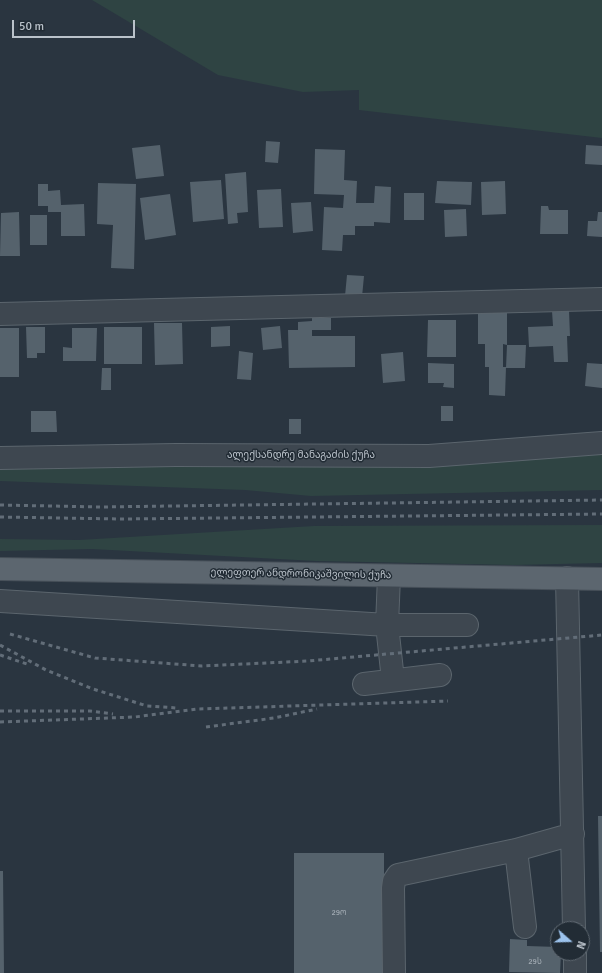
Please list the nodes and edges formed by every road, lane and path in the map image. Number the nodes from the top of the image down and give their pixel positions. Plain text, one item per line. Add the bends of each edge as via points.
1 (602, 299) edge
2 (0, 314) edge
3 (602, 443) edge
4 (0, 458) edge
5 (0, 569) edge
6 (390, 576) junction
7 (567, 578) junction
8 (602, 579) edge
9 (0, 601) edge
10 (387, 625) junction
11 (468, 625) dead end
12 (440, 675) dead end
13 (393, 680) junction
14 (364, 684) dead end
15 (572, 834) junction
16 (516, 850) junction
17 (574, 921) edge
18 (525, 927) dead end
19 (575, 961) edge
20 (394, 973) edge
21 (575, 973) edge

1 - 2 street
3 - 4 street, ალექსანდრე მანაგაძის ქუჩა via 429,456 176,455
5 - 6 main road, ელეფთერ ანდრონიკაშვილის ქუჩა
6 - 7 main road, ელეფთერ ანდრონიკაშვილის ქუჩა
6 - 10 street
7 - 8 main road, ელეფთერ ანდრონიკაშვილის ქუჩა
7 - 15 street
9 - 10 street
10 - 11 street
10 - 13 street
12 - 13 street
13 - 14 street
15 - 16 street
15 - 17 street
16 - 18 street
16 - 20 street via 398,875 393,888
19 - 21 street

